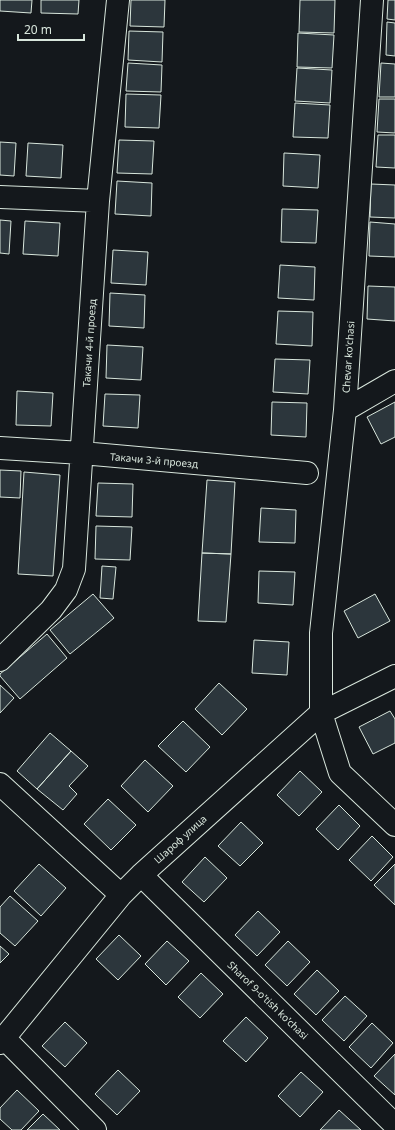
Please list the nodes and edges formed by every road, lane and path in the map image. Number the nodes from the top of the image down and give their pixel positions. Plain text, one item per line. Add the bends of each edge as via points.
1 (118, 0) edge
2 (372, 0) edge
3 (0, 196) edge
4 (98, 202) junction
5 (395, 381) edge
6 (345, 410) junction
7 (0, 448) edge
8 (82, 454) junction
9 (307, 473) dead end
10 (0, 660) edge
11 (395, 676) edge
12 (321, 713) junction
13 (0, 784) edge
14 (395, 826) edge
15 (141, 875) junction
16 (121, 895) junction
17 (2, 1040) edge
18 (395, 1125) edge
19 (96, 1130) edge

1 - 4 street, Такачи 4-й проезд
2 - 6 street, Chevar ko'chasi
3 - 4 street
4 - 8 street, Такачи 4-й проезд
5 - 6 street
6 - 12 street, Chevar ko'chasi via 321,633
7 - 8 street, Такачи 3-й проезд
8 - 9 street, Такачи 3-й проезд
8 - 10 street, Такачи 4-й проезд via 74,569 66,590 51,610
11 - 12 street, Шароф улица
12 - 14 street, Chevar ko'chasi via 340,773
12 - 15 street, Шароф улица
13 - 16 street
15 - 16 street, Шароф улица
15 - 18 street, Sharof 9-o'tish ko'chasi
16 - 17 street, Шароф улица
17 - 19 street

